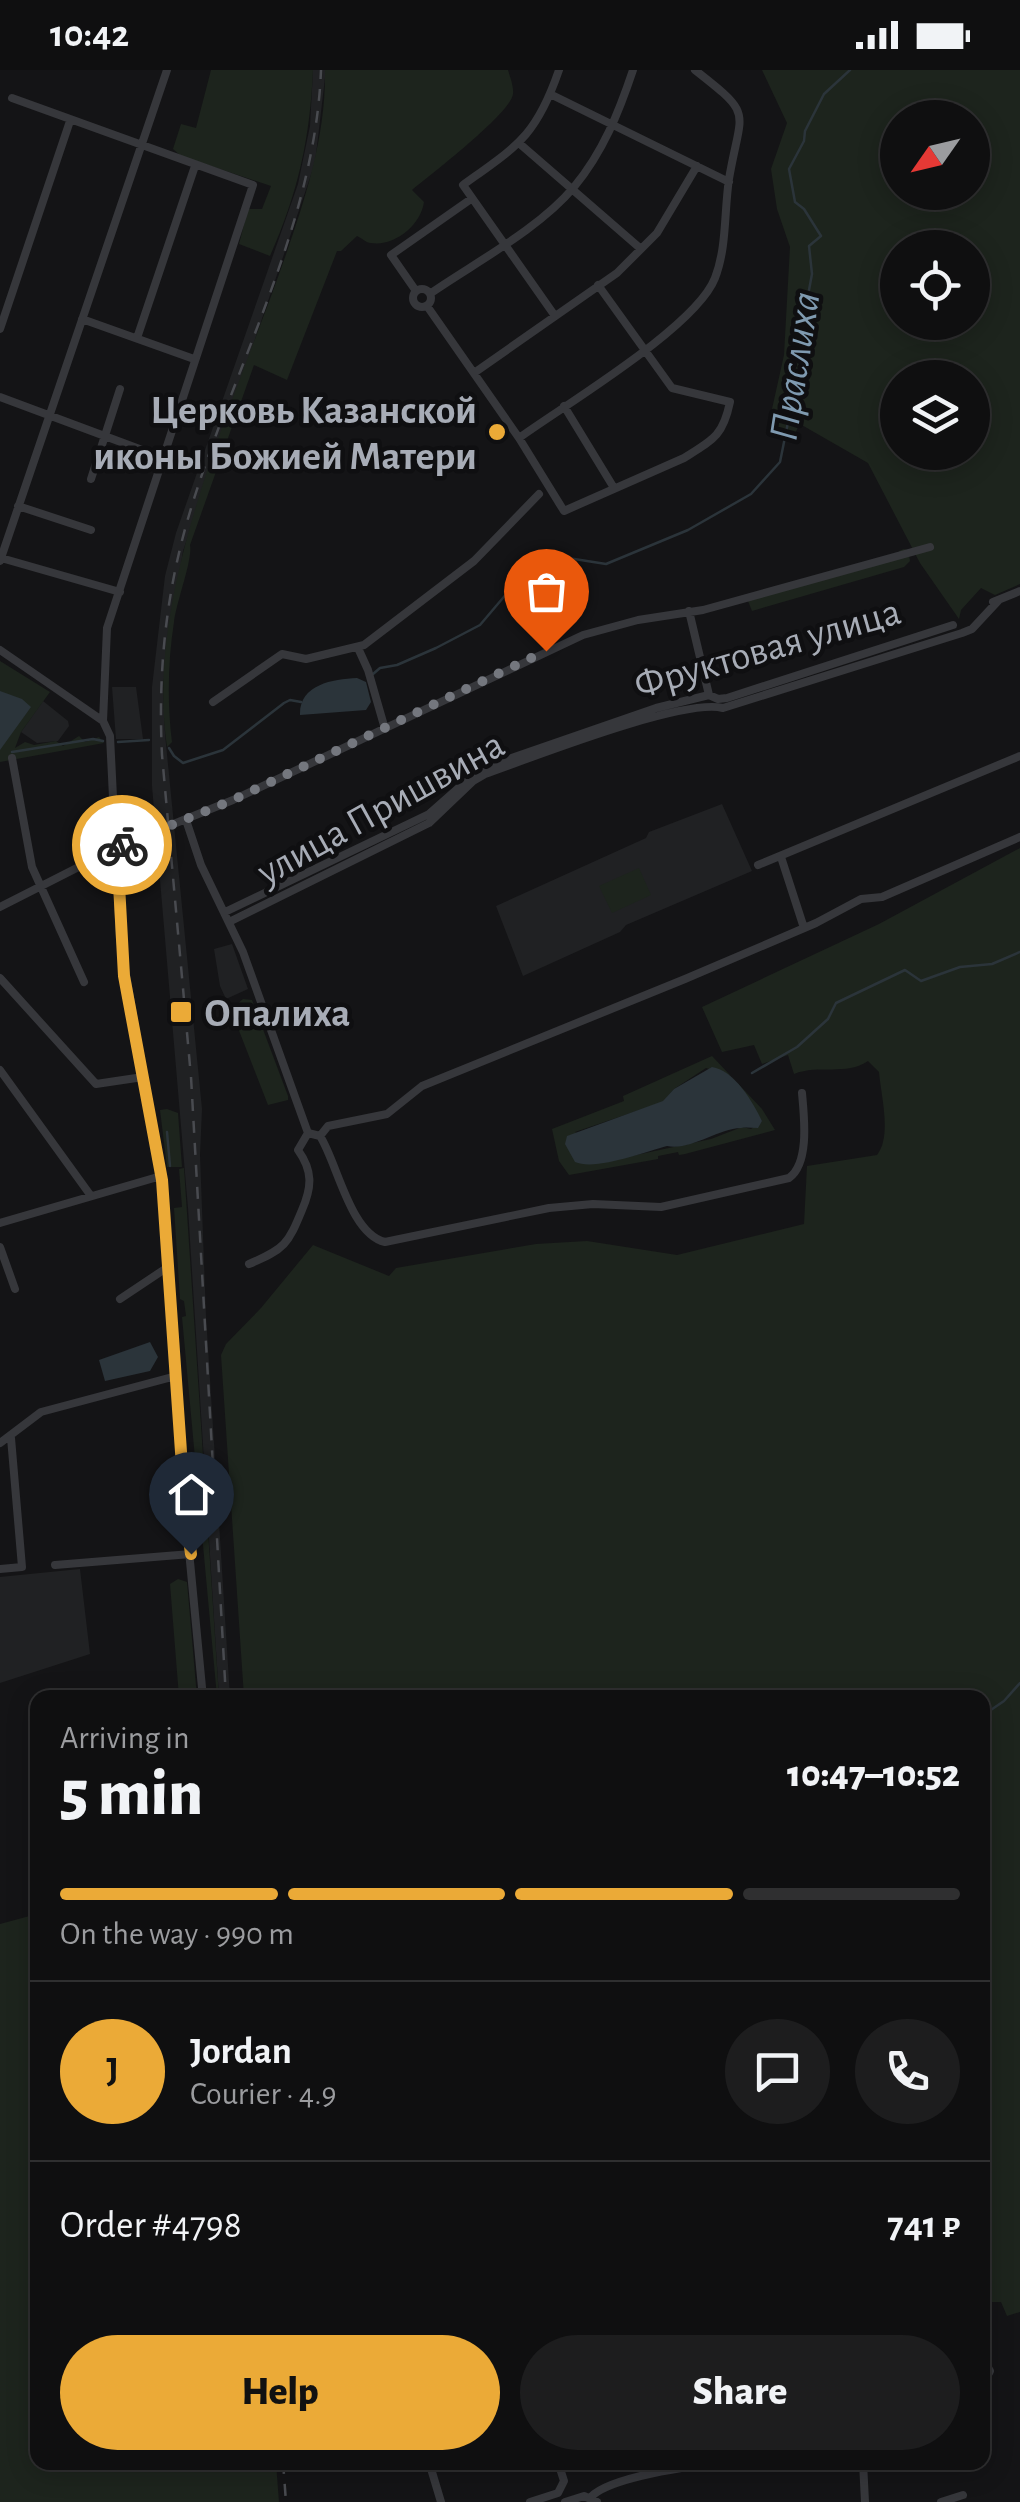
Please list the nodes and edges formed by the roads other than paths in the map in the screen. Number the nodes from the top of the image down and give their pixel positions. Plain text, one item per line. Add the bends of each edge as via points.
1 (166, 70) edge
2 (559, 70) edge
3 (634, 70) edge
4 (695, 70) edge
5 (550, 94) junction
6 (12, 98) dead end
7 (70, 120) junction
8 (614, 125) junction
9 (520, 144) junction
10 (140, 146) junction
11 (195, 166) junction
12 (697, 166) junction
13 (728, 182) junction
14 (572, 189) junction
15 (472, 199) junction
16 (503, 243) junction
17 (641, 250) junction
18 (598, 286) junction
19 (0, 291) edge
20 (416, 291) junction
21 (431, 293) junction
22 (12, 295) junction
23 (427, 306) junction
24 (554, 316) junction
25 (82, 319) junction
26 (0, 329) edge
27 (137, 338) junction
28 (643, 350) junction
29 (194, 359) junction
30 (474, 372) junction
31 (120, 390) dead end
32 (0, 397) edge
33 (564, 406) junction
34 (49, 414) junction
35 (104, 435) junction
36 (520, 438) junction
37 (161, 457) junction
38 (91, 478) dead end
39 (614, 488) junction
40 (539, 494) dead end
41 (18, 506) junction
42 (91, 530) dead end
43 (930, 547) dead end
44 (1, 559) edge
45 (1020, 590) edge
46 (120, 592) junction
47 (689, 610) junction
48 (953, 625) dead end
49 (358, 648) junction
50 (0, 650) edge
51 (709, 694) junction
52 (214, 702) dead end
53 (103, 721) junction
54 (384, 729) junction
55 (1020, 756) edge
56 (12, 758) dead end
57 (186, 820) junction
58 (1020, 837) edge
59 (117, 848) junction
60 (781, 856) junction
61 (758, 865) dead end
62 (40, 888) junction
63 (0, 908) edge
64 (227, 917) junction
65 (804, 928) junction
66 (0, 978) edge
67 (84, 982) dead end
68 (0, 1070) edge
69 (144, 1076) junction
70 (802, 1093) dead end
71 (314, 1135) junction
72 (162, 1176) junction
73 (90, 1196) junction
74 (0, 1223) edge
75 (0, 1247) edge
76 (249, 1264) dead end
77 (168, 1267) junction
78 (14, 1289) dead end
79 (120, 1299) dead end
80 (176, 1376) junction
81 (11, 1438) junction
82 (0, 1443) edge
83 (191, 1554) junction
84 (55, 1565) dead end
85 (0, 1569) edge
86 (202, 1690) edge
87 (432, 2470) edge
88 (561, 2470) edge
89 (672, 2470) edge
90 (866, 2470) edge
91 (962, 2495) dead end
92 (591, 2500) edge
93 (442, 2502) edge
94 (530, 2502) edge
95 (565, 2502) edge
96 (865, 2502) edge
97 (941, 2502) edge

1 - 10 street
2 - 5 street
3 - 8 street
4 - 13 street via 736,102 741,116
5 - 8 street
5 - 9 street
6 - 7 street
7 - 10 street
7 - 22 street
8 - 12 street
8 - 14 street
9 - 14 street
9 - 15 street via 463,185
10 - 11 street
10 - 25 street
11 - 27 street
11 - 29 street via 253,185
12 - 13 street
12 - 17 street
13 - 28 street via 714,281 696,308
14 - 16 street
14 - 17 street
15 - 16 street
15 - 20 street via 391,255
16 - 21 street
16 - 24 street
17 - 18 street
18 - 24 street
18 - 28 street
19 - 22 street
20 - 21 street
20 - 23 street via 414,301
21 - 23 street
22 - 26 street
23 - 30 street
24 - 30 street
25 - 27 street
25 - 34 street
27 - 29 street
28 - 33 street
28 - 39 street via 672,388 730,402 721,433 703,447
29 - 37 street
30 - 36 street
31 - 35 street
32 - 34 street
33 - 36 street
33 - 39 street
34 - 35 street
34 - 41 street
35 - 37 street
35 - 38 street
36 - 39 street via 564,511
37 - 46 street
40 - 49 street via 474,561
41 - 42 street
41 - 44 street
43 - 47 street
44 - 46 street
45 - 64 street, улица Пришвина via 990,603 962,633 723,708 626,726 485,774 429,823
46 - 53 street via 108,628
47 - 51 street
47 - 54 street via 583,634
48 - 51 street, Фруктовая улица via 727,698
49 - 52 street via 306,659 282,654
49 - 54 street
50 - 53 street
51 - 64 street, Фруктовая улица via 480,769 430,814
53 - 59 street via 110,736
54 - 57 street
55 - 60 street
56 - 62 street
57 - 59 street
57 - 64 street
58 - 65 street
59 - 62 street
59 - 69 street via 120,940
60 - 61 street
60 - 65 street
62 - 63 street
62 - 67 street
64 - 71 street
65 - 71 street via 422,1086 387,1114
66 - 69 street via 96,1084
68 - 73 street
69 - 72 street
70 - 71 street via 803,1140 797,1171 789,1178 662,1207 562,1206 385,1242 376,1240 345,1196
71 - 76 street via 298,1150 312,1183 296,1229 272,1254
72 - 73 street
72 - 77 street
73 - 74 street
75 - 78 street
77 - 79 street
77 - 80 street
80 - 81 street via 41,1412
80 - 83 street
81 - 82 street
81 - 85 street via 22,1567
83 - 84 street
83 - 86 street
87 - 93 street
88 - 94 street via 558,2492
89 - 92 street via 602,2488
90 - 96 street
91 - 97 street
92 - 95 street

